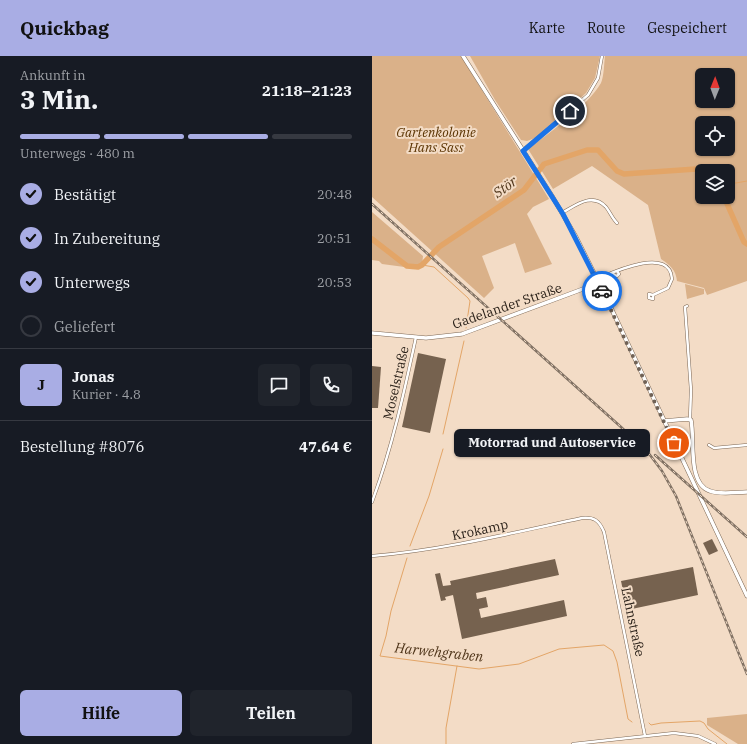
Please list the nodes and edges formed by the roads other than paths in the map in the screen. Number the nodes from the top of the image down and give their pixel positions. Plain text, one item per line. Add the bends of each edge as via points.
1 (463, 56) edge
2 (602, 56) edge
3 (523, 151) junction
4 (562, 213) junction
5 (617, 223) dead end
6 (597, 279) junction
7 (599, 283) junction
8 (653, 295) dead end
9 (687, 306) dead end
10 (372, 333) edge
11 (416, 337) junction
12 (690, 420) junction
13 (664, 421) junction
14 (709, 445) dead end
15 (747, 445) edge
16 (747, 492) edge
17 (372, 502) edge
18 (591, 518) joint
19 (372, 556) edge
20 (747, 596) edge
21 (645, 736) junction
22 (573, 744) edge
23 (715, 744) edge

1 - 3 street
2 - 3 street via 598,78 588,95
3 - 4 street
4 - 5 street via 584,201 593,200 606,208
4 - 6 street
6 - 7 street
6 - 8 street via 632,266 654,262 662,265 671,274 672,283 667,289
7 - 11 street, Gadelander Straße via 473,331 445,337
7 - 13 street
9 - 12 street via 685,307 691,390
10 - 11 street, Gadelander Straße
11 - 17 street, Moselstraße via 396,429
12 - 13 street
12 - 16 street via 695,470 702,486 716,492
13 - 20 street
14 - 15 street via 714,448
18 - 19 street, Krokamp via 434,549
18 - 21 street, Lahnstraße via 599,522 604,532
21 - 22 street
21 - 23 street via 686,733

